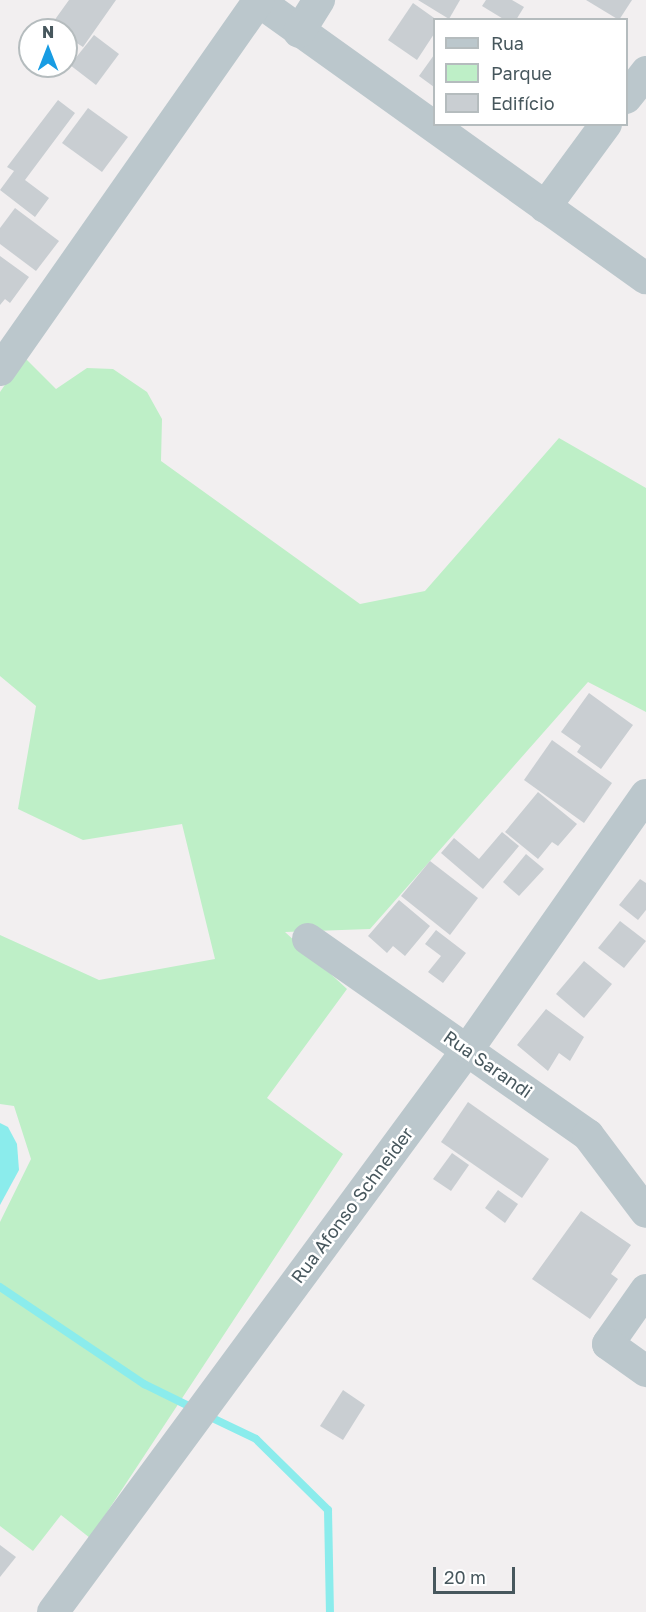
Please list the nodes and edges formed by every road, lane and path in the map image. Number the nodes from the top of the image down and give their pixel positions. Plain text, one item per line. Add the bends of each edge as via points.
1 (319, 0) edge
2 (257, 1) edge
3 (299, 32) junction
4 (646, 72) edge
5 (628, 97) edge
6 (605, 126) edge
7 (545, 207) junction
8 (646, 278) edge
9 (0, 370) edge
10 (646, 795) edge
11 (308, 939) dead end
12 (468, 1049) junction
13 (646, 1212) edge
14 (646, 1290) edge
15 (646, 1371) edge
16 (53, 1612) edge

1 - 3 street
2 - 3 street
2 - 9 street
3 - 7 street
4 - 5 street
6 - 7 street
7 - 8 street
10 - 12 street, Rua Afonso Schneider
11 - 12 street, Rua Sarandi
12 - 13 street, Rua Sarandi via 588,1135
12 - 16 street, Rua Afonso Schneider
14 - 15 street via 608,1344

